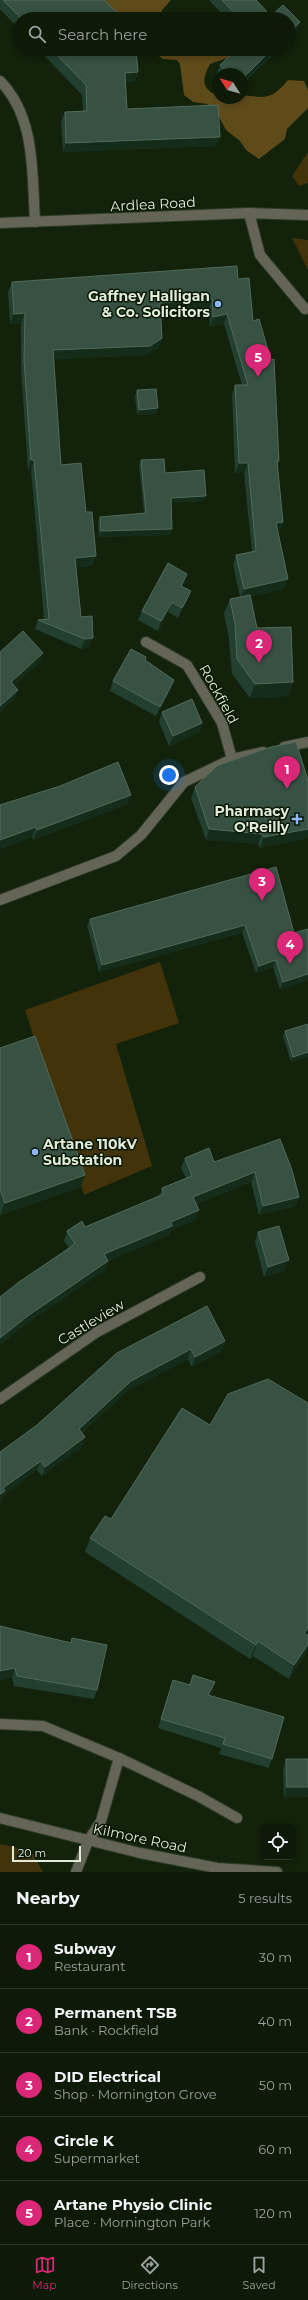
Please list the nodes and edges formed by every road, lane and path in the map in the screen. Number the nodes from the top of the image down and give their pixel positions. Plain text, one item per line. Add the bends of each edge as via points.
1 (0, 81) edge
2 (249, 213) junction
3 (308, 215) edge
4 (35, 222) junction
5 (0, 223) edge
6 (305, 309) dead end
7 (146, 642) dead end
8 (308, 742) edge
9 (232, 759) junction
10 (0, 900) edge
11 (200, 1277) dead end
12 (0, 1399) edge
13 (0, 1724) edge
14 (119, 1758) junction
15 (0, 1818) edge
16 (237, 1818) dead end
17 (88, 1841) junction
18 (76, 1872) edge
19 (277, 1872) edge

1 - 4 street via 12,93 26,124
2 - 3 street, Ardlea Road
2 - 4 street, Ardlea Road
2 - 6 street via 260,255
4 - 5 street, Ardlea Road
7 - 9 street, Rockfield via 187,665 222,723
8 - 9 street
9 - 10 street via 184,782 141,835 116,856
11 - 12 street, Castleview via 97,1332
13 - 14 street via 44,1726
14 - 16 street
14 - 17 street via 101,1821
15 - 17 street, Kilmore Road
17 - 18 street
17 - 19 street, Kilmore Road via 140,1854 217,1868

